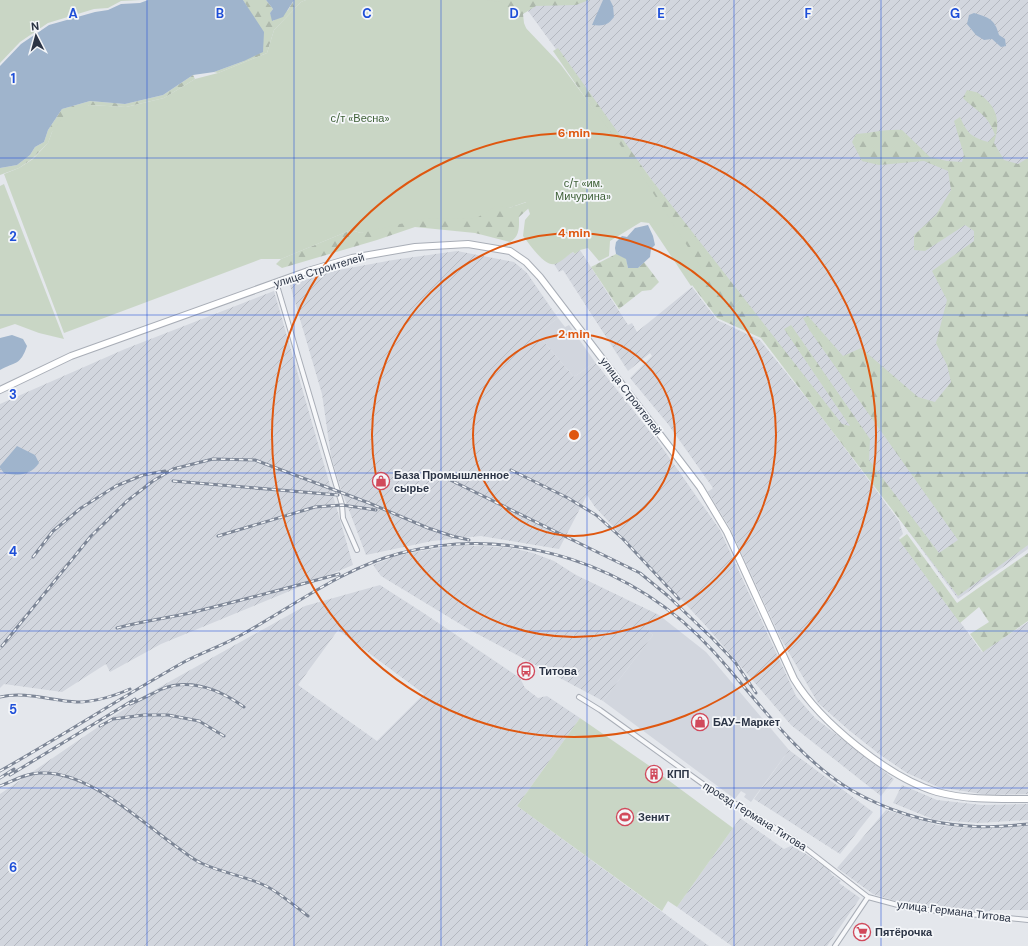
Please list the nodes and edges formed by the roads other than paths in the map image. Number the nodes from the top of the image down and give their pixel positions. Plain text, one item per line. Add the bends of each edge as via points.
1 (276, 282) junction
2 (0, 390) edge
3 (357, 550) dead end
4 (580, 697) dead end
5 (1028, 799) edge
6 (868, 896) junction
7 (1028, 920) edge
8 (835, 946) edge

1 - 2 main road, улица Строителей via 71,356
1 - 3 street via 342,505 343,518
1 - 5 main road, улица Строителей via 352,258 415,247 468,244 510,251 526,262 540,277 700,486 728,532 794,679 808,700 860,748 905,779 936,791 963,797
4 - 6 street, проезд Германа Титова via 703,784 796,840
6 - 7 street, улица Германа Титова via 909,908
6 - 8 street

